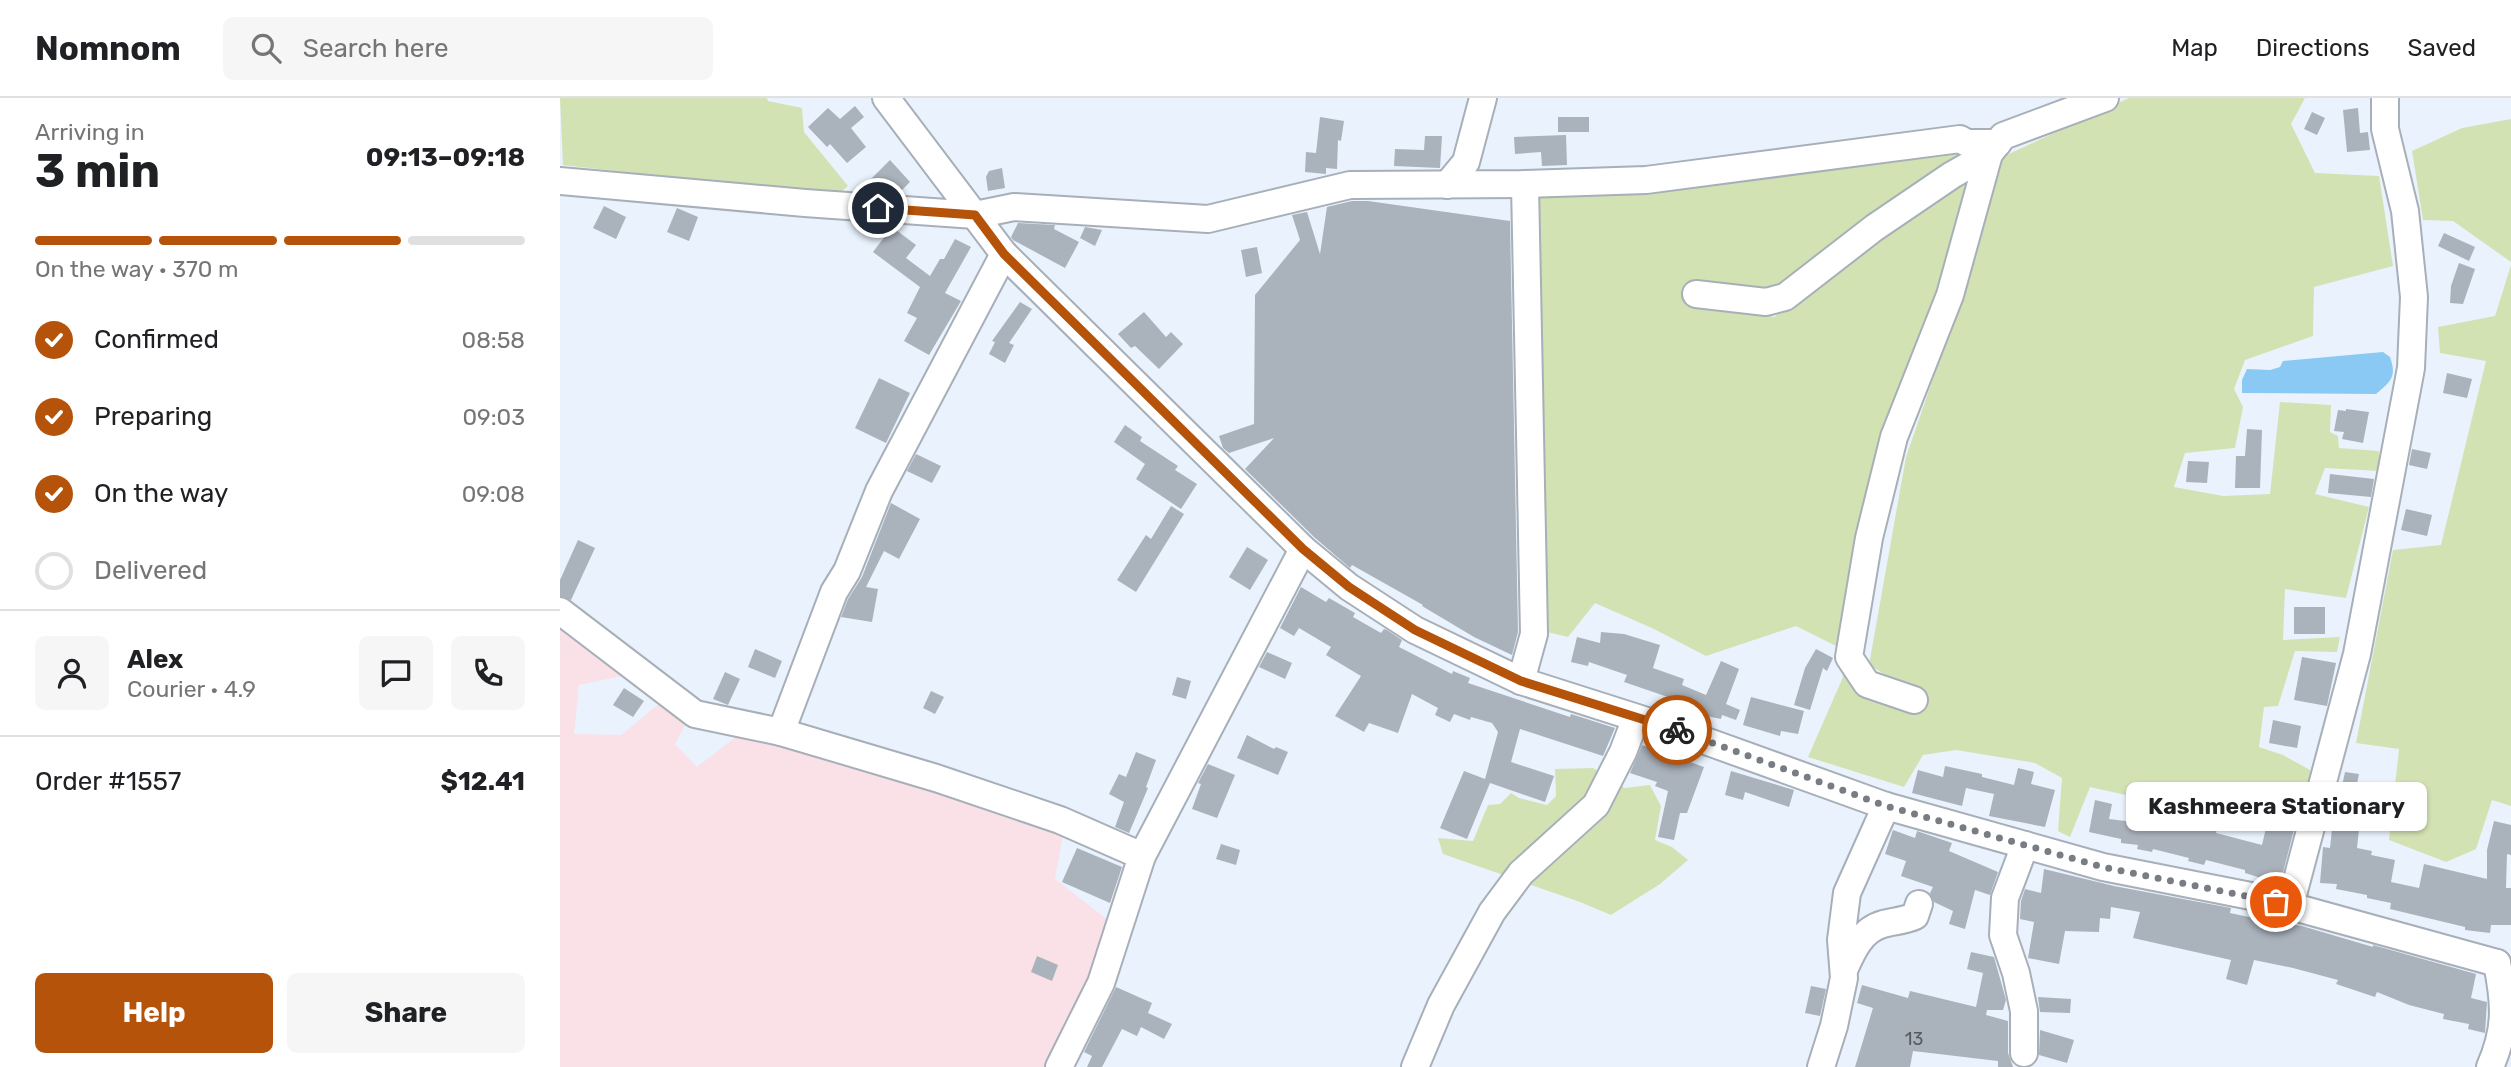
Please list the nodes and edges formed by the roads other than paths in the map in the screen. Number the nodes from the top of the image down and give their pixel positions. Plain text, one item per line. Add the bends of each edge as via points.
1 (886, 98) edge
2 (1483, 98) edge
3 (2105, 98) edge
4 (2385, 98) edge
5 (1994, 149) junction
6 (560, 181) edge
7 (1525, 184) junction
8 (1447, 185) junction
9 (975, 215) junction
10 (1004, 254) junction
11 (1696, 293) dead end
12 (1303, 549) junction
13 (560, 611) edge
14 (1521, 681) junction
15 (1914, 700) dead end
16 (1636, 718) junction
17 (781, 732) junction
18 (1886, 806) junction
19 (2025, 845) junction
20 (1142, 856) junction
21 (1919, 904) dead end
22 (2290, 906) junction
23 (2504, 960) edge
24 (1844, 970) junction
25 (2024, 1053) dead end
26 (1059, 1067) edge
27 (1415, 1067) edge
28 (1821, 1067) edge
29 (2490, 1067) edge

1 - 9 street
2 - 8 street via 1466,162
3 - 5 street via 2003,136
4 - 22 street via 2385,129 2404,211 2414,297 2412,368 2357,654
5 - 7 street via 1960,139 1646,180
5 - 11 street via 1874,228 1785,297 1766,302
5 - 15 street via 1950,295 1894,438 1869,538 1849,657 1867,684
6 - 9 street
7 - 8 street
7 - 14 street via 1534,635
8 - 9 street via 1350,185 1208,219 1014,207
9 - 10 street
10 - 12 street
10 - 17 street via 879,491 834,592
12 - 14 street via 1349,587 1415,630
12 - 20 street
13 - 17 street via 695,715
14 - 16 street
16 - 18 street
16 - 27 street via 1595,805 1521,873 1492,912 1441,1005
17 - 20 street via 1060,820
18 - 19 street
18 - 24 street via 1846,893
19 - 22 street via 2103,867
19 - 25 street via 2005,898 2003,935 2024,1011
20 - 26 street via 1101,983
21 - 24 street via 1915,916 1866,933
22 - 23 street
23 - 29 street via 2502,1038
24 - 28 street

